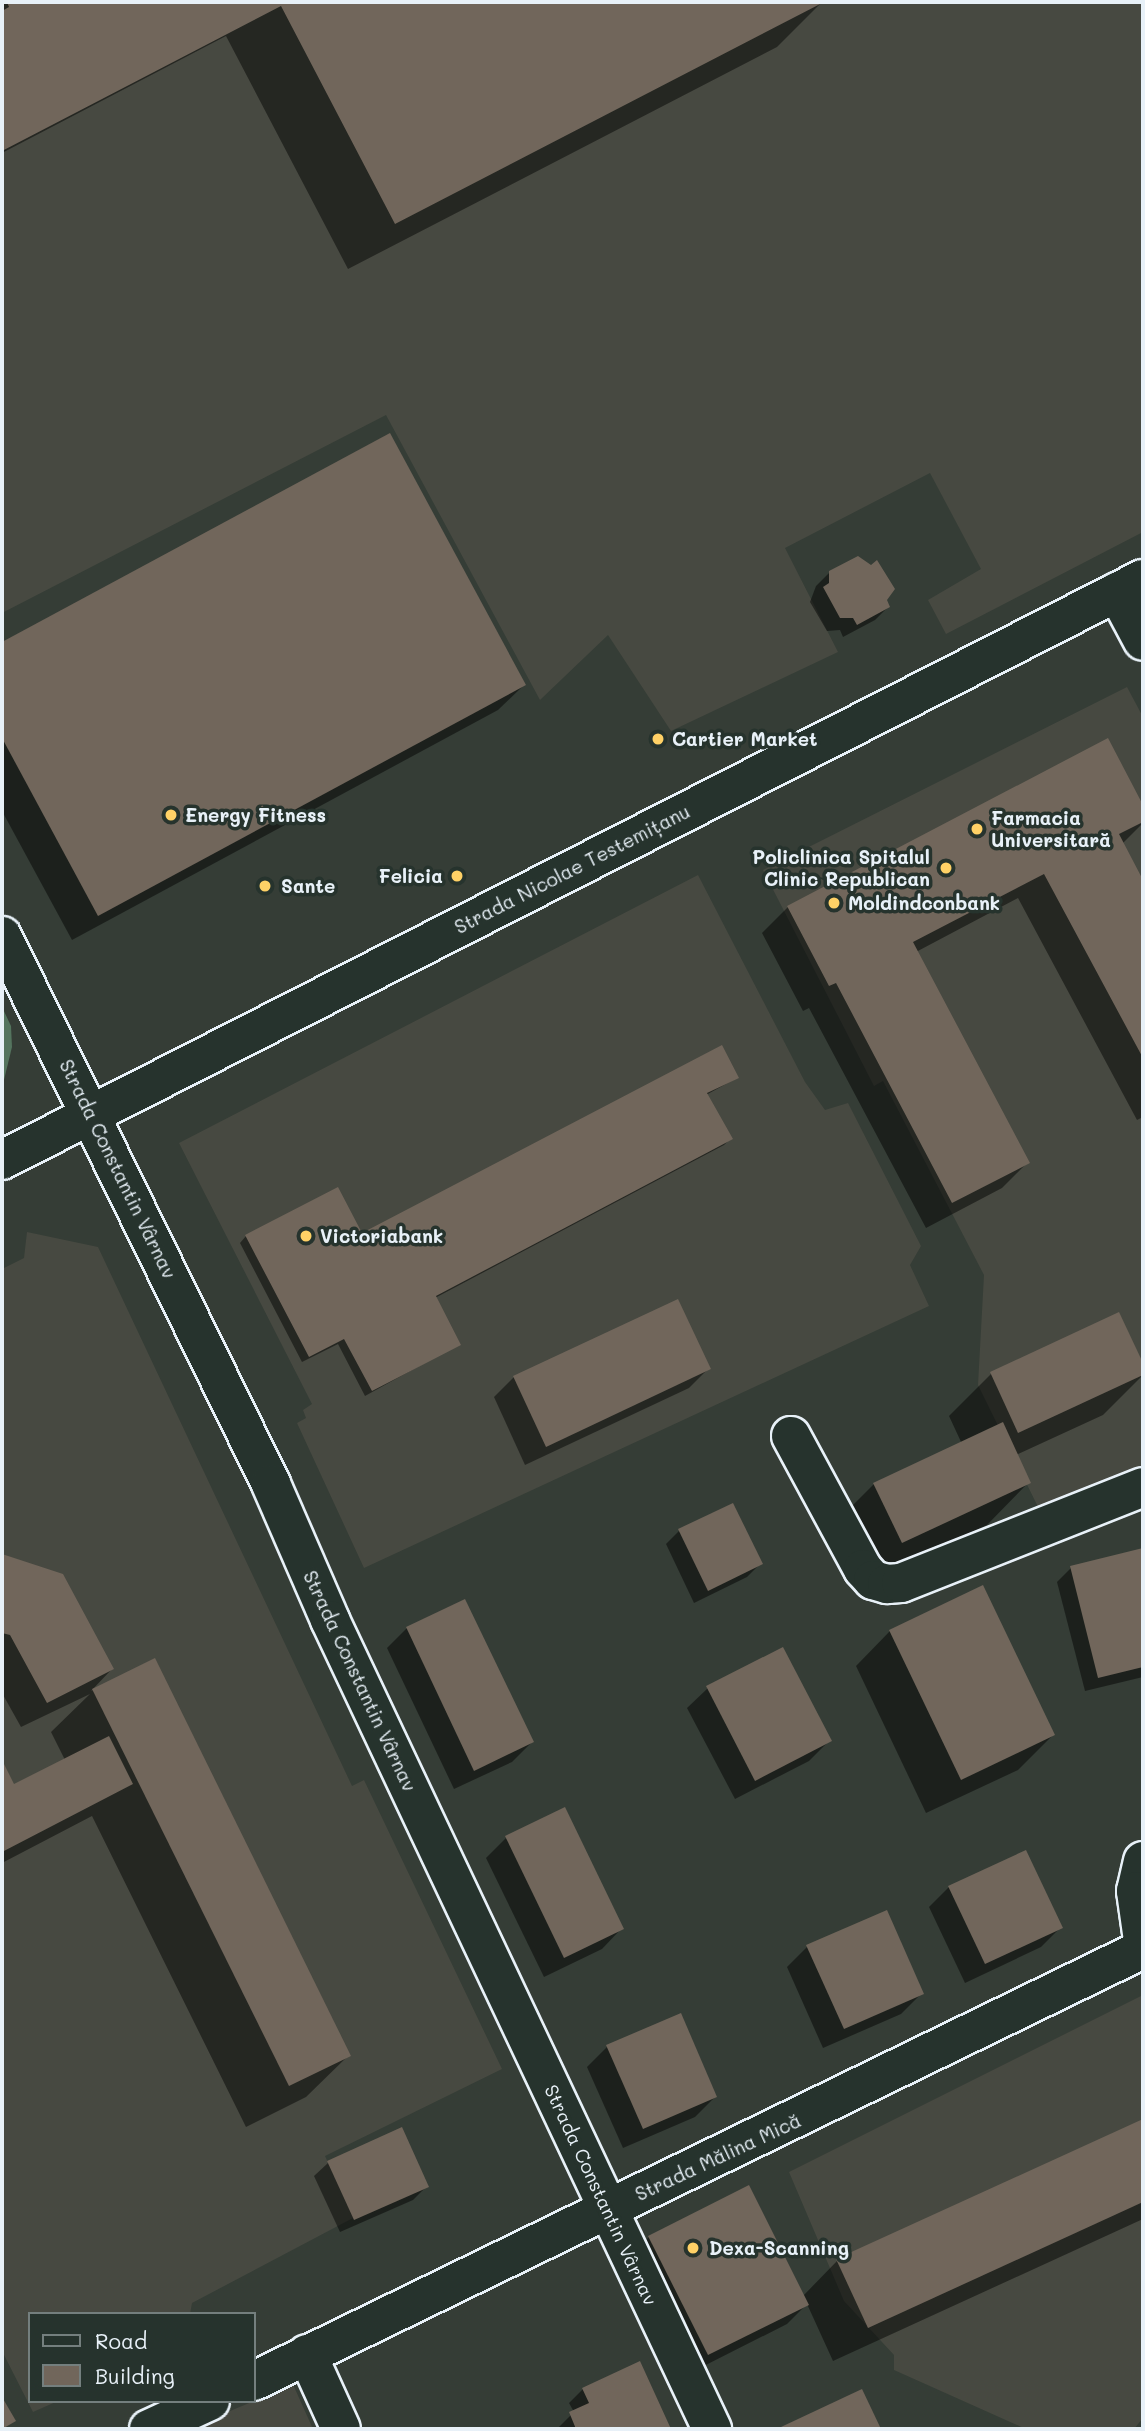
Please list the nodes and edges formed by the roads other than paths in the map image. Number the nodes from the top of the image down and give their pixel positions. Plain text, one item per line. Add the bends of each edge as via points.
1 (1130, 586) edge
2 (1143, 641) edge
3 (2, 936) edge
4 (93, 1115) junction
5 (2, 1160) edge
6 (791, 1436) dead end
7 (1143, 1487) edge
8 (1143, 1861) edge
9 (1143, 1940) edge
10 (1143, 1949) edge
11 (607, 2210) junction
12 (307, 2354) junction
13 (256, 2380) edge
14 (206, 2403) edge
15 (149, 2429) edge
16 (341, 2429) edge
17 (712, 2429) edge

1 - 2 street
1 - 4 street, Strada Nicolae Testemițanu
3 - 4 street, Strada Constantin Vârnav
4 - 5 street, Strada Nicolae Testemițanu
4 - 11 street, Strada Constantin Vârnav via 271,1484
6 - 7 street via 863,1569 873,1580 887,1584 901,1583
8 - 9 street via 1136,1891
10 - 11 street, Strada Mălina Mică
11 - 12 street, Strada Mălina Mică
11 - 17 street, Strada Constantin Vârnav
12 - 13 street, Strada Mălina Mică
12 - 16 street
14 - 15 street

